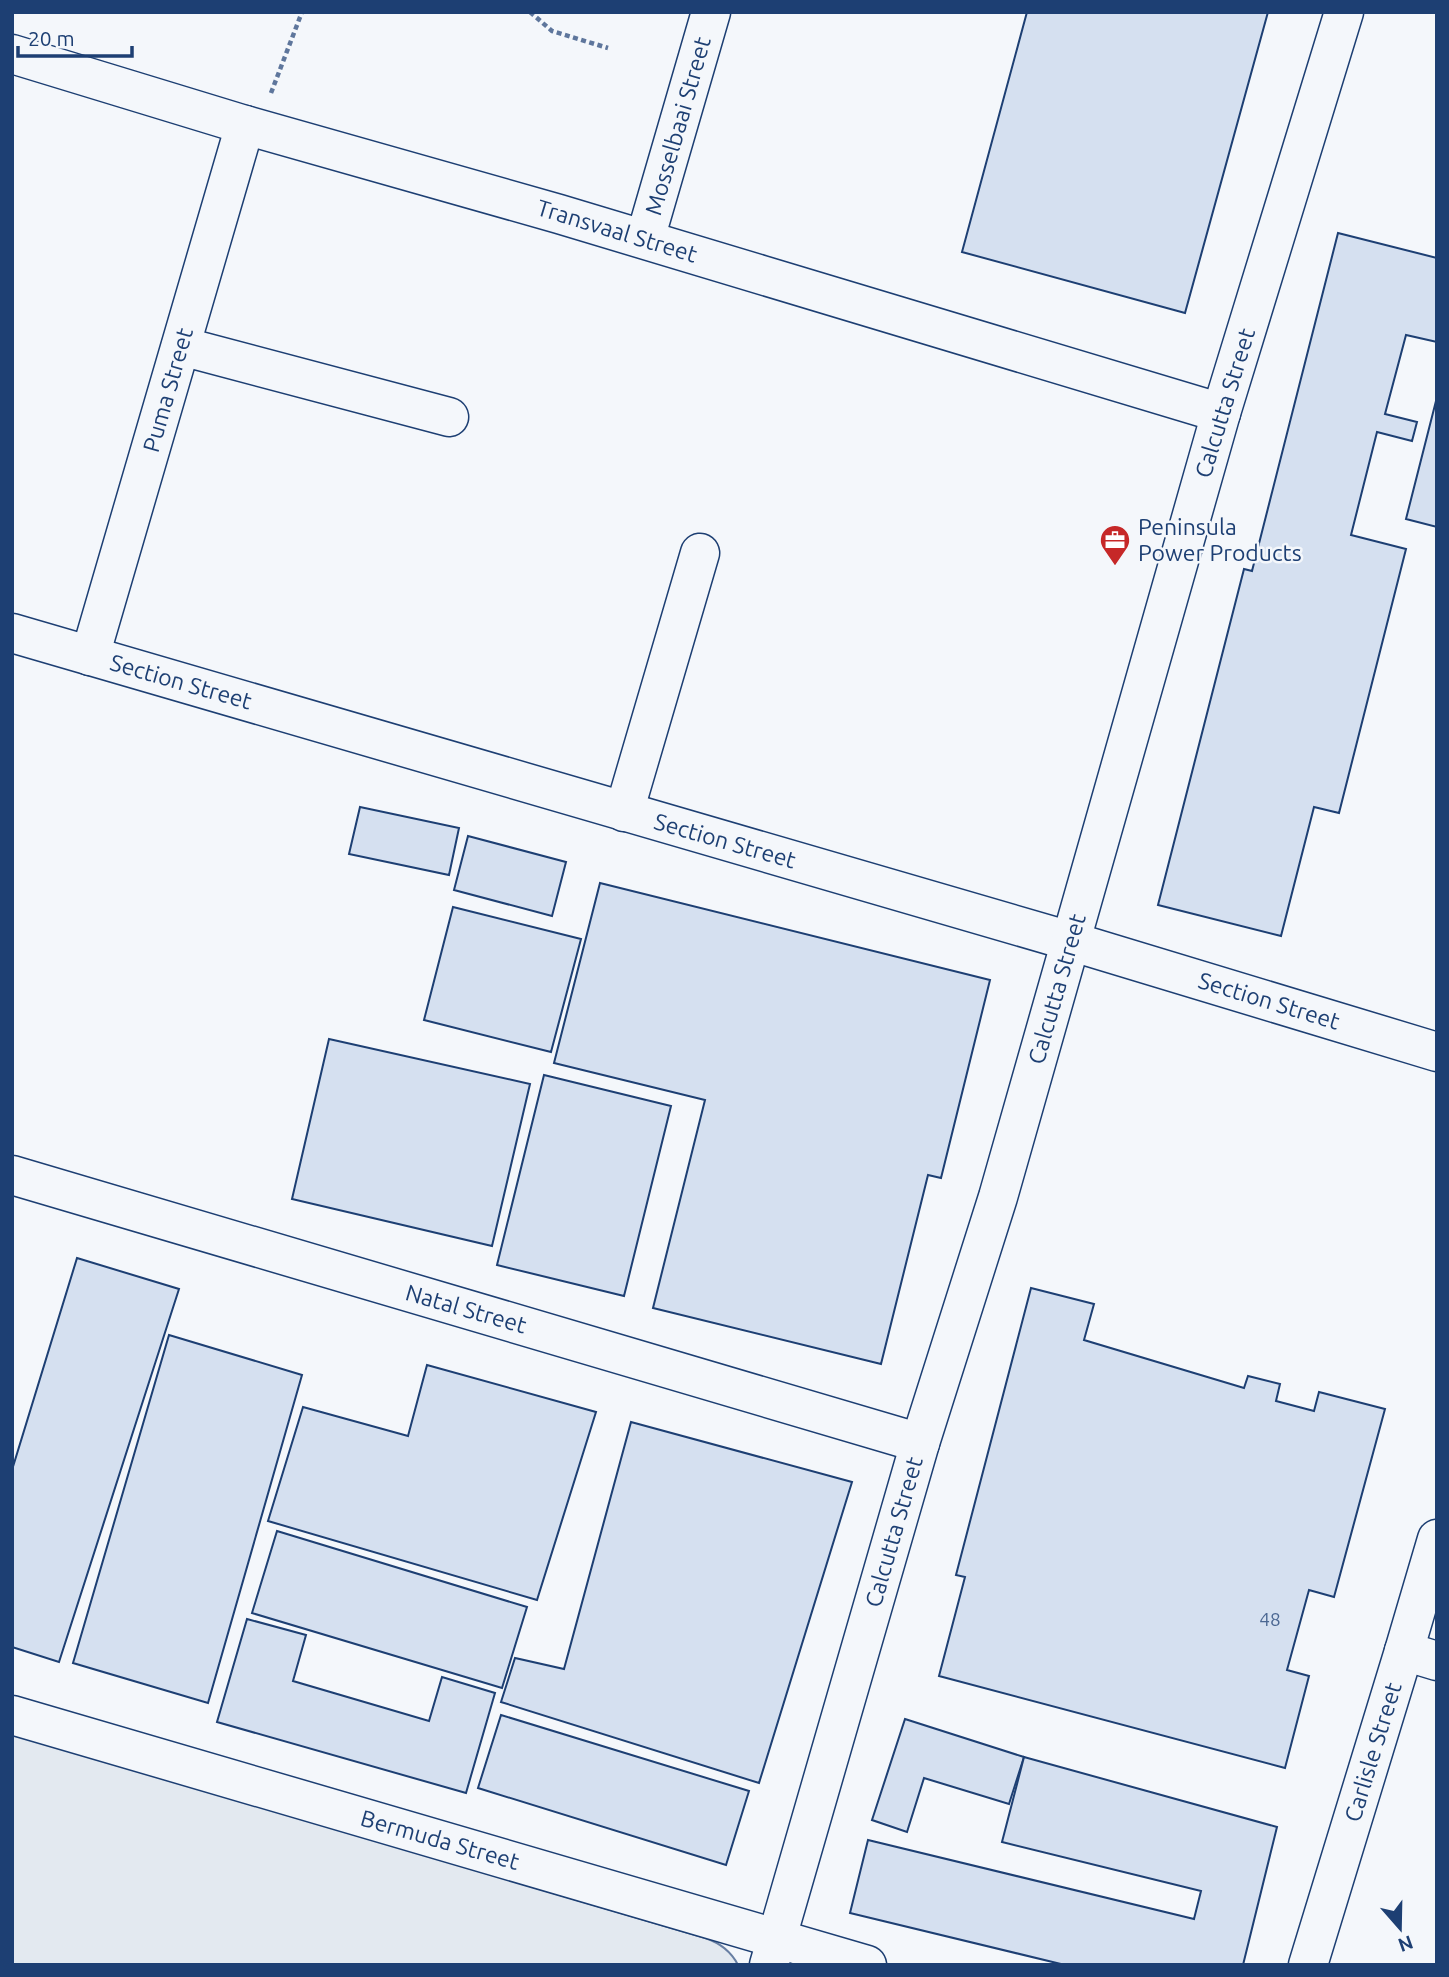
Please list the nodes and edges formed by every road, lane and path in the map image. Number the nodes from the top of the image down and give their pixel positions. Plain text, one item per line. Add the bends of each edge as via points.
1 (302, 12) edge
2 (530, 12) edge
3 (711, 12) edge
4 (1344, 12) edge
5 (608, 48) dead end
6 (12, 54) edge
7 (245, 125) junction
8 (645, 239) junction
9 (181, 346) junction
10 (1222, 412) junction
11 (449, 417) dead end
12 (700, 553) dead end
13 (12, 633) edge
14 (90, 656) junction
15 (624, 812) junction
16 (1070, 941) junction
17 (1437, 1052) edge
18 (12, 1175) edge
19 (920, 1443) junction
20 (1435, 1553) edge
21 (1421, 1656) edge
22 (12, 1715) edge
23 (773, 1951) edge
24 (867, 1965) edge
25 (1308, 1965) edge

1 - 7 path via 272,93
2 - 5 path via 552,31
3 - 8 street, Mosselbaai Street
4 - 10 street, Calcutta Street
6 - 7 street, Transvaal Street
7 - 8 street, Transvaal Street
7 - 9 street, Puma Street
8 - 10 street, Transvaal Street
9 - 11 street
9 - 14 street, Puma Street
10 - 16 street, Calcutta Street
12 - 15 street
13 - 14 street, Section Street
14 - 15 street, Section Street
15 - 16 street, Section Street
16 - 17 street, Section Street
16 - 19 street, Calcutta Street via 998,1196
18 - 19 street, Natal Street
19 - 23 street, Calcutta Street
20 - 21 street, Carlisle Street
21 - 25 street, Carlisle Street
22 - 23 street, Bermuda Street
23 - 24 street, Bermuda Street

